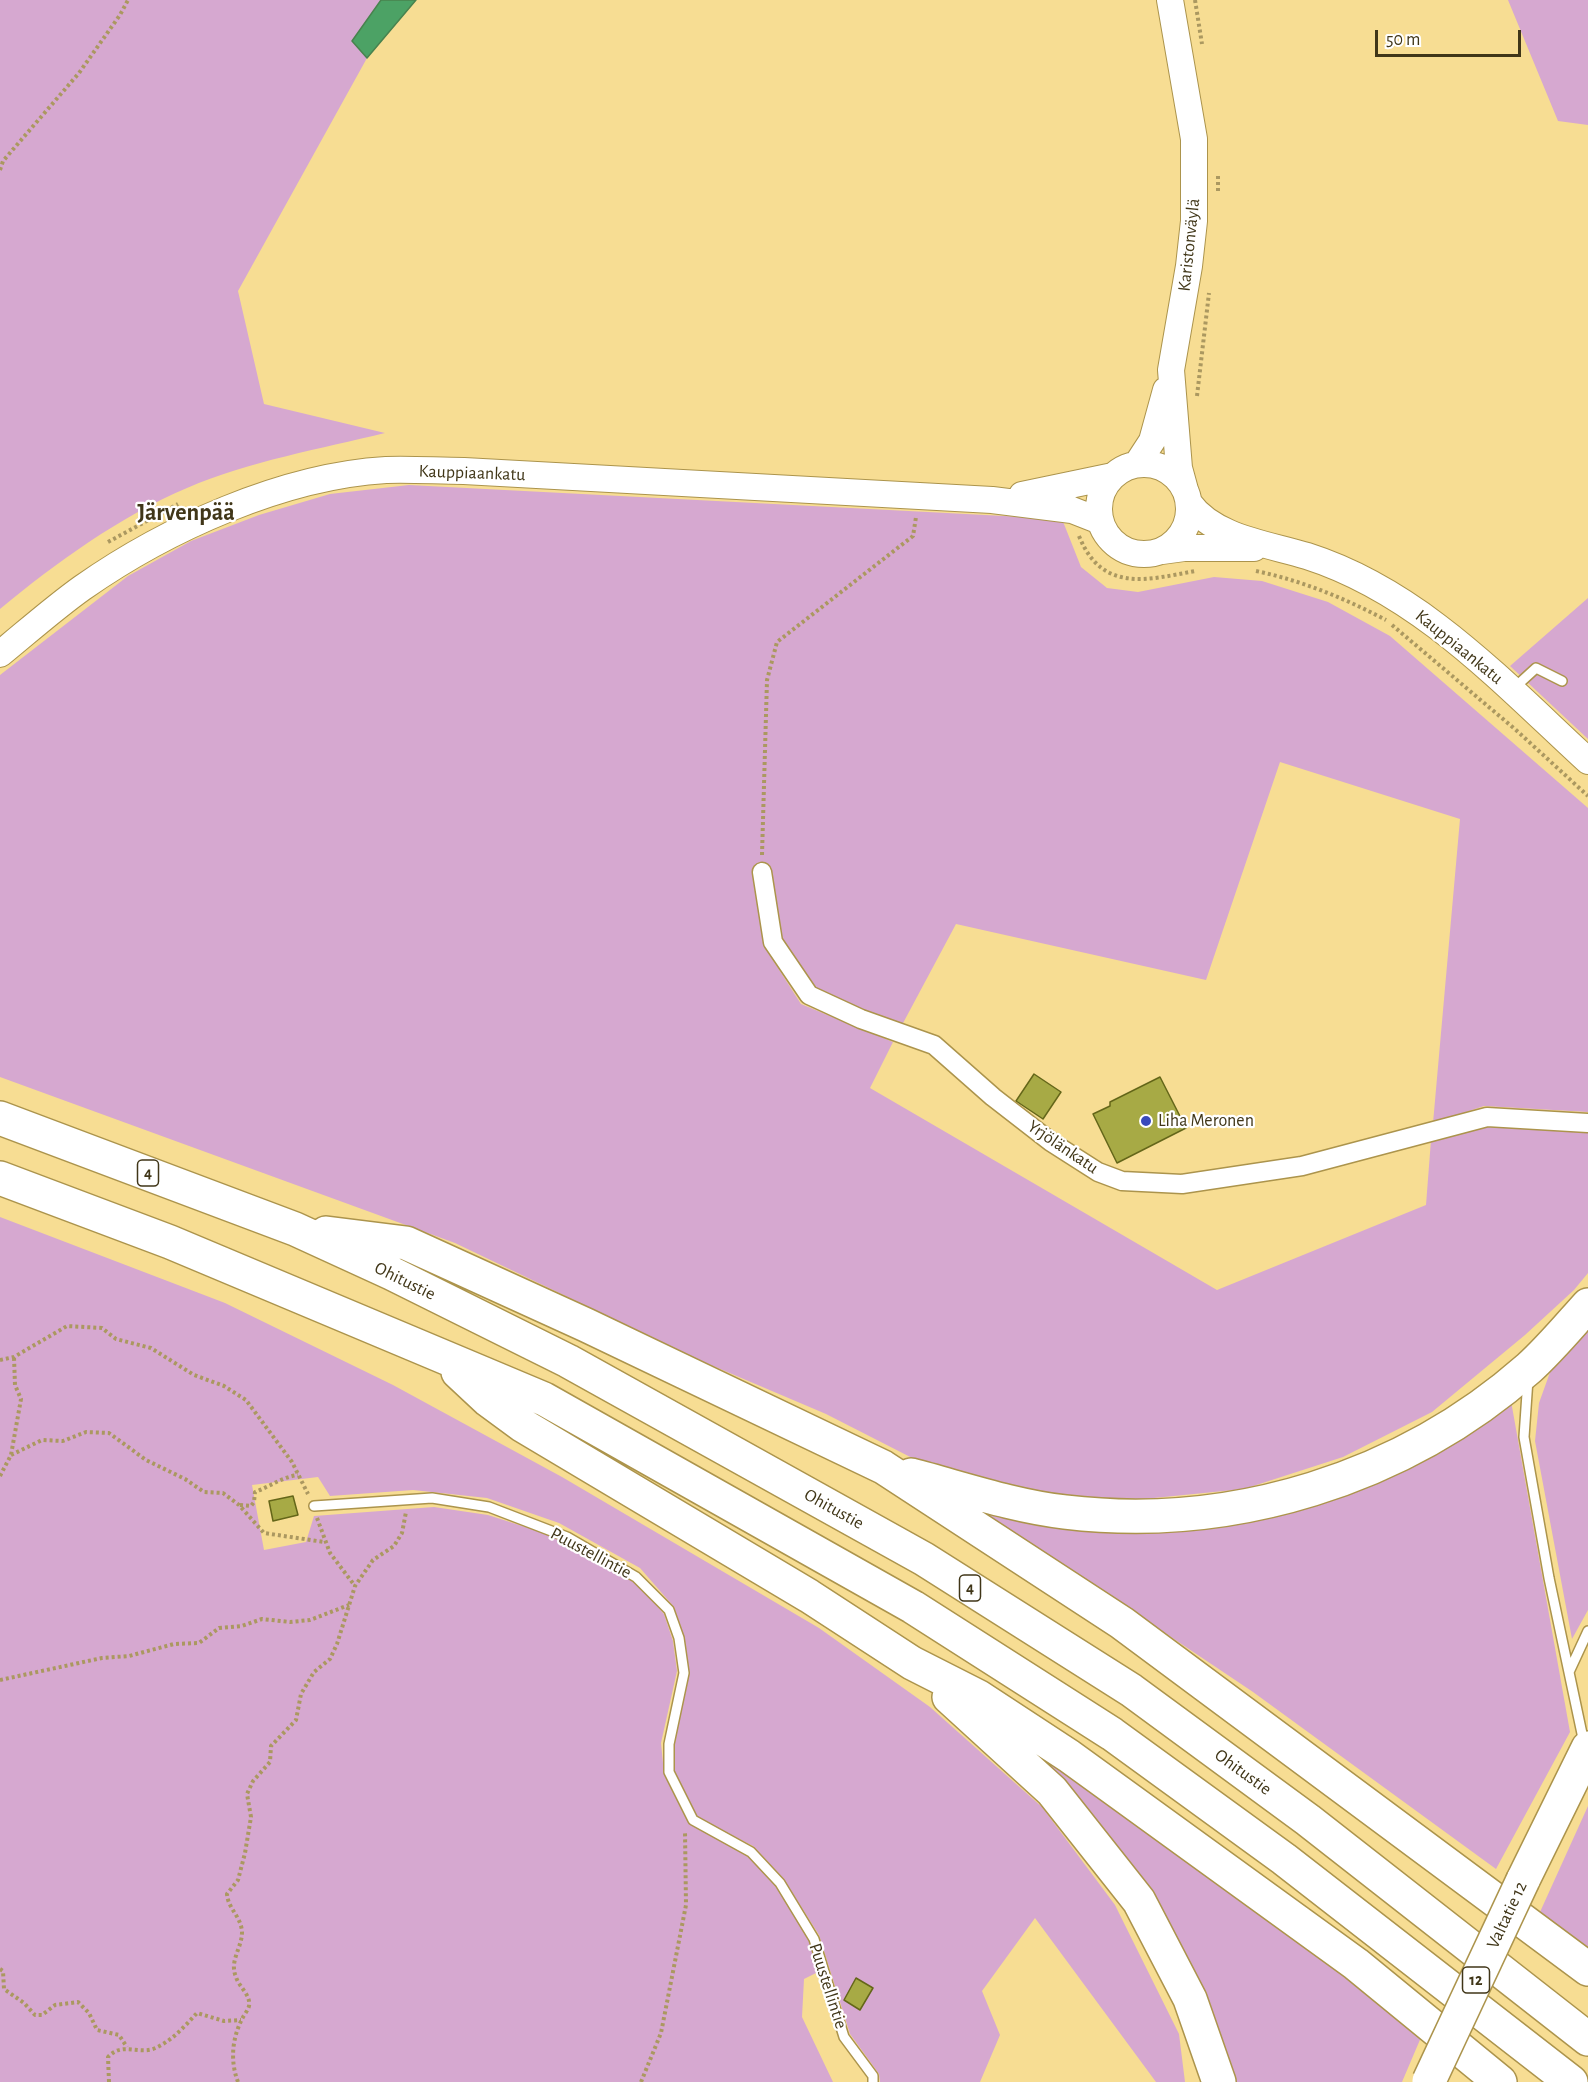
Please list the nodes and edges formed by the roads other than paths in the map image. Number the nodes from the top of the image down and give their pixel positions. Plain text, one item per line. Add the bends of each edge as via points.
1 (1170, 0) edge
2 (1171, 370) junction
3 (1137, 465) junction
4 (1113, 476) junction
5 (1187, 496) junction
6 (992, 500) junction
7 (1100, 521) junction
8 (1278, 549) junction
9 (1162, 551) junction
10 (0, 654) edge
11 (1562, 681) dead end
12 (1512, 691) junction
13 (1588, 761) edge
14 (762, 872) road end
15 (0, 1118) edge
16 (1588, 1123) edge
17 (0, 1178) edge
18 (295, 1229) junction
19 (1588, 1305) edge
20 (441, 1357) junction
21 (1529, 1368) junction
22 (883, 1467) junction
23 (314, 1506) road end
24 (1588, 1631) edge
25 (912, 1663) junction
26 (1569, 1672) junction
27 (1587, 1750) edge
28 (1588, 1969) edge
29 (1588, 2039) edge
30 (1429, 2081) edge
31 (873, 2082) edge
32 (1219, 2082) edge
33 (1500, 2082) edge
34 (1571, 2082) edge

1 - 2 street, Karistonväylä via 1189,100 1195,179 1189,266
2 - 3 street via 1152,441
2 - 5 street, Karistonväylä via 1179,468
3 - 4 street
3 - 5 street via 1165,469
4 - 6 street, Kauppiaankatu
4 - 7 street via 1100,497
5 - 8 street via 1208,523
5 - 9 street via 1188,518 1183,531
6 - 7 street, Kauppiaankatu via 1072,510
6 - 10 street, Kauppiaankatu via 464,471 386,470 336,477 272,494 183,527 82,588
7 - 9 street via 1118,546 1139,554
8 - 9 street
8 - 12 street, Kauppiaankatu via 1307,556 1363,579 1405,603 1448,634
11 - 12 lane via 1536,668
12 - 13 street, Kauppiaankatu
14 - 16 street, Yrjölänkatu via 773,942 809,995 934,1045 1051,1142 1098,1172 1122,1181 1182,1185 1302,1166 1487,1117
15 - 18 highway, Ohitustie / 4
17 - 20 highway via 170,1242
18 - 22 highway via 406,1243
18 - 29 highway, Ohitustie / 4 via 568,1361 924,1559 1131,1690 1308,1820
19 - 21 highway
20 - 25 highway via 522,1425 809,1596
20 - 34 highway via 554,1404 913,1607 1112,1734 1284,1859
21 - 22 highway via 1466,1417 1340,1481 1272,1502 1203,1514 1131,1517 1064,1512
21 - 26 lane via 1524,1437
22 - 28 highway via 1122,1623
23 - 31 lane, Puustellintie via 432,1498 489,1507 567,1537 636,1577 669,1610 679,1638 684,1673 669,1744 669,1772 693,1820 751,1852 780,1883 814,1939 844,2037 873,2076
24 - 26 lane
25 - 32 highway via 1052,1791 1139,1901 1190,1999
25 - 33 highway via 979,1697 1069,1756 1356,1964
26 - 27 lane
27 - 30 highway, Valtatie 12 / 12, bridge

